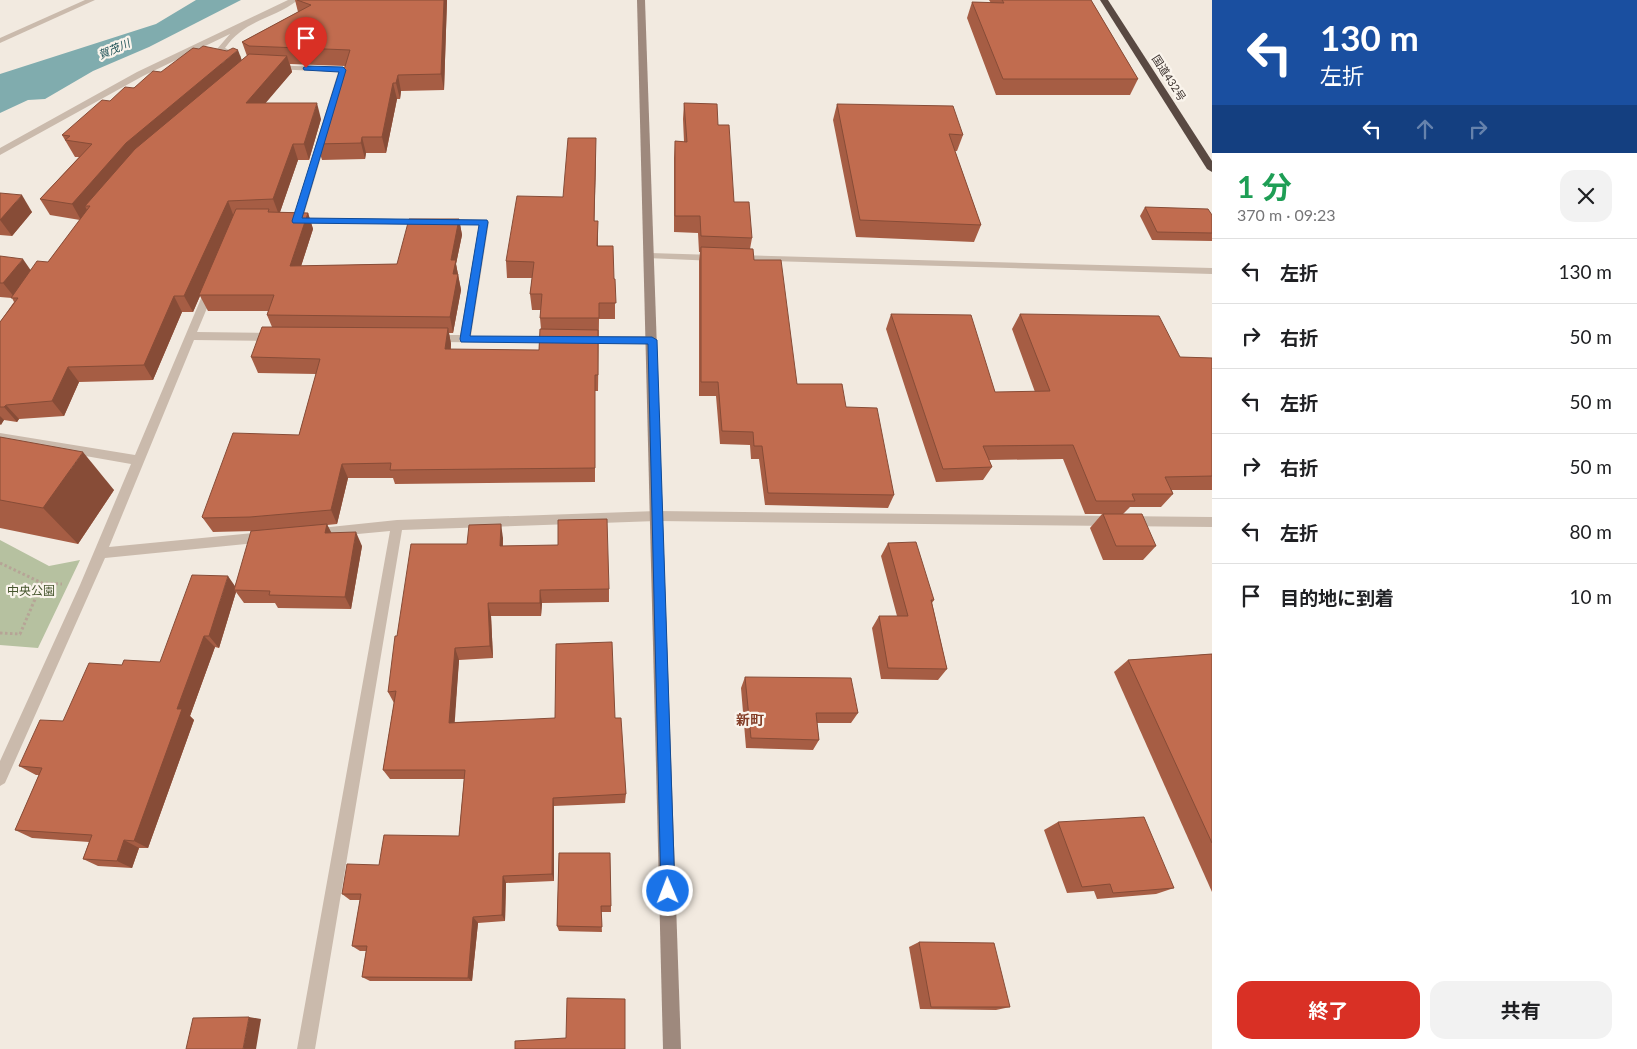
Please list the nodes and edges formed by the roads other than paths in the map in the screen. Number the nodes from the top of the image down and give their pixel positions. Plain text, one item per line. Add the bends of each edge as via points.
1 (91, 0) edge
2 (294, 0) edge
3 (641, 0) edge
4 (1104, 0) edge
5 (247, 23) junction
6 (0, 41) edge
7 (244, 62) edge
8 (261, 67) edge
9 (0, 152) edge
10 (1212, 169) edge
11 (650, 256) junction
12 (1212, 271) edge
13 (212, 283) edge
14 (189, 336) junction
15 (288, 337) edge
16 (425, 339) edge
17 (465, 339) junction
18 (652, 340) junction
19 (0, 437) edge
20 (140, 461) junction
21 (658, 516) junction
22 (1212, 522) edge
23 (397, 525) junction
24 (298, 534) edge
25 (279, 536) edge
26 (101, 553) junction
27 (0, 778) edge
28 (306, 1049) edge
29 (672, 1049) edge

1 - 6 street
2 - 5 street
3 - 11 street
4 - 10 highway, 国道432号
5 - 7 street via 221,48
5 - 9 street via 140,74
8 - 17 street via 343,70 292,221 484,222
11 - 12 street
11 - 18 street
13 - 14 street
14 - 15 street
14 - 20 street
16 - 17 street
17 - 18 street
18 - 21 street
19 - 20 street
20 - 26 street
21 - 22 street
21 - 23 street
21 - 29 street
23 - 24 street
23 - 28 street
25 - 26 street
26 - 27 street

